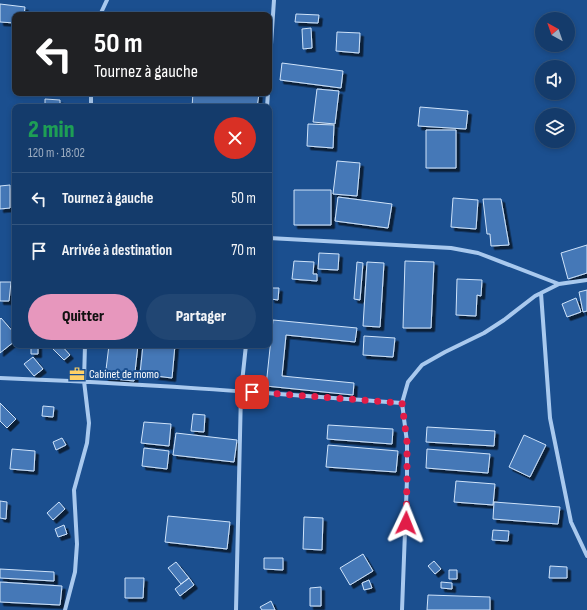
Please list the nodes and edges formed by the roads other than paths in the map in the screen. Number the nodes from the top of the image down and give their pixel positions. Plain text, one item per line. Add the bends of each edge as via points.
1 (108, 0) edge
2 (274, 0) edge
3 (102, 12) edge
4 (272, 30) edge
5 (272, 238) edge
6 (587, 280) edge
7 (559, 284) junction
8 (541, 293) junction
9 (85, 348) edge
10 (246, 348) edge
11 (0, 378) edge
12 (84, 381) junction
13 (241, 392) junction
14 (402, 403) junction
15 (587, 556) edge
16 (65, 610) edge
17 (236, 610) edge
18 (402, 610) edge

1 - 3 street
2 - 4 street
5 - 7 street via 451,248 478,253
6 - 7 street
7 - 8 street
8 - 14 street via 484,333 422,365 408,382
8 - 15 street via 550,418 571,522
9 - 12 street
10 - 13 street
11 - 12 street
12 - 13 street
12 - 16 street via 89,423 87,443 74,490 77,551 75,572
13 - 14 street
13 - 17 street
14 - 18 street via 407,442 407,479

